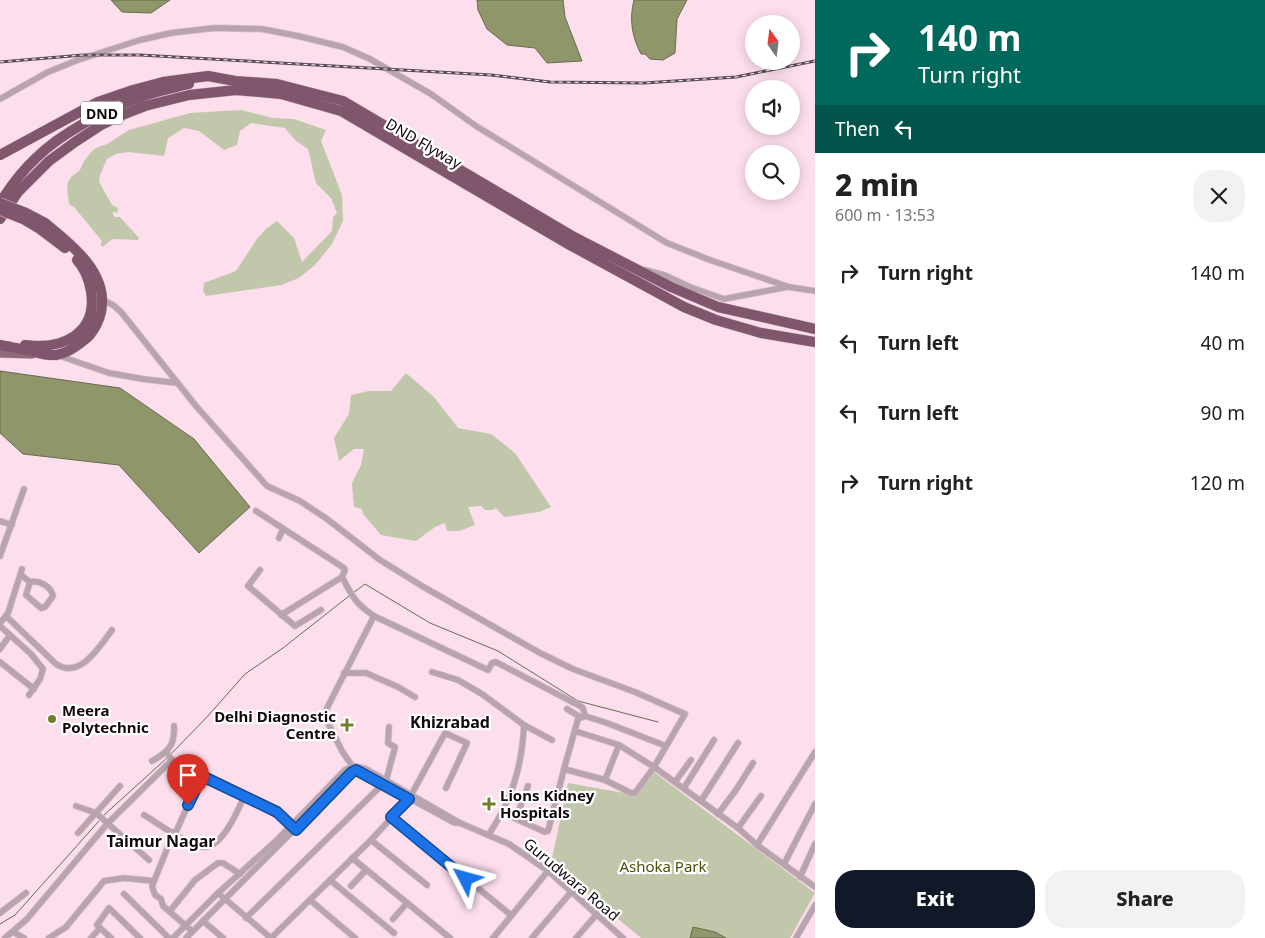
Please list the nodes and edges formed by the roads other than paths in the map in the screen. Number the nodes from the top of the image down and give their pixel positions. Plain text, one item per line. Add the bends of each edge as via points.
1 (234, 81) junction
2 (0, 99) edge
3 (0, 155) edge
4 (18, 192) junction
5 (0, 203) edge
6 (0, 210) edge
7 (0, 219) edge
8 (43, 226) junction
9 (0, 227) edge
10 (634, 267) junction
11 (789, 287) junction
12 (815, 291) edge
13 (101, 298) junction
14 (815, 329) edge
15 (0, 338) edge
16 (815, 342) edge
17 (0, 345) edge
18 (0, 353) edge
19 (56, 354) junction
20 (42, 355) junction
21 (177, 382) junction
22 (24, 490) dead end
23 (256, 511) dead end
24 (0, 521) edge
25 (12, 525) junction
26 (283, 529) junction
27 (279, 538) dead end
28 (3, 542) edge
29 (0, 556) edge
30 (260, 570) dead end
31 (342, 577) junction
32 (30, 582) junction
33 (321, 610) dead end
34 (281, 615) junction
35 (374, 616) junction
36 (6, 617) junction
37 (0, 625) edge
38 (112, 630) dead end
39 (10, 635) junction
40 (0, 649) edge
41 (0, 662) edge
42 (432, 672) dead end
43 (344, 673) junction
44 (34, 688) junction
45 (29, 695) dead end
46 (415, 697) dead end
47 (567, 709) dead end
48 (583, 716) junction
49 (524, 724) junction
50 (174, 726) dead end
51 (389, 727) dead end
52 (575, 731) junction
53 (552, 740) dead end
54 (714, 740) dead end
55 (738, 743) dead end
56 (619, 745) junction
57 (666, 746) junction
58 (815, 752) edge
59 (170, 756) junction
60 (691, 760) dead end
61 (152, 761) dead end
62 (753, 762) dead end
63 (654, 767) junction
64 (354, 768) junction
65 (564, 769) junction
66 (202, 776) junction
67 (605, 780) junction
68 (384, 782) junction
69 (675, 782) junction
70 (120, 786) dead end
71 (528, 786) dead end
72 (446, 788) dead end
73 (684, 788) junction
74 (761, 796) dead end
75 (244, 797) junction
76 (410, 797) junction
77 (701, 802) junction
78 (815, 804) edge
79 (76, 806) dead end
80 (503, 812) junction
81 (529, 814) dead end
82 (718, 814) junction
83 (144, 815) dead end
84 (391, 817) junction
85 (516, 818) junction
86 (101, 819) junction
87 (526, 822) junction
88 (293, 828) junction
89 (738, 828) junction
90 (175, 833) junction
91 (78, 834) dead end
92 (489, 834) junction
93 (371, 840) junction
94 (815, 844) edge
95 (757, 845) junction
96 (352, 858) junction
97 (149, 860) dead end
98 (784, 864) junction
99 (366, 870) junction
100 (548, 872) junction
101 (240, 874) junction
102 (800, 877) junction
103 (154, 880) junction
104 (330, 880) junction
105 (350, 886) dead end
106 (427, 886) dead end
107 (815, 887) edge
108 (572, 891) junction
109 (26, 893) dead end
110 (218, 893) junction
111 (124, 894) dead end
112 (225, 900) junction
113 (310, 900) junction
114 (407, 903) junction
115 (815, 907) edge
116 (170, 911) junction
117 (0, 913) edge
118 (597, 914) junction
119 (511, 916) junction
120 (246, 918) junction
121 (393, 919) dead end
122 (203, 921) junction
123 (186, 925) junction
124 (66, 928) junction
125 (100, 928) junction
126 (13, 932) junction
127 (192, 932) junction
128 (394, 933) dead end
129 (5, 938) edge
130 (24, 938) edge
131 (50, 938) edge
132 (62, 938) edge
133 (91, 938) edge
134 (111, 938) edge
135 (140, 938) edge
136 (168, 938) edge
137 (173, 938) edge
138 (186, 938) edge
139 (223, 938) edge
140 (355, 938) edge
141 (450, 938) edge
142 (494, 938) edge
143 (532, 938) edge
144 (576, 938) edge
145 (623, 938) edge
146 (796, 938) edge

1 - 3 highway via 208,76 133,90 98,102
1 - 5 highway, DND via 194,83 151,94 98,116 36,157
1 - 10 highway, DND Flyway via 277,84 343,101 574,237
2 - 11 street via 48,72 78,60 171,33 252,28 298,36 343,47 370,59 667,243
4 - 7 highway
4 - 9 highway
4 - 16 highway, DND Flyway via 75,142 139,108 189,95 236,90 281,94 341,111 568,244 684,307 761,333
5 - 8 highway, bridge via 26,213
6 - 8 highway, bridge
8 - 13 highway via 72,247 89,265 99,283
8 - 15 highway via 85,271 92,299 91,315 79,332 58,344 34,346
10 - 11 street via 664,275 724,299
10 - 14 highway, DND Flyway via 718,307
11 - 12 street
13 - 19 highway via 100,318 92,333 75,347
13 - 21 street via 121,312
17 - 20 highway
18 - 20 main road
19 - 20 highway
19 - 21 street via 109,372
21 - 57 street via 267,486 300,501 380,560 540,653 685,714
22 - 25 street
23 - 26 street
24 - 25 street
25 - 28 street
26 - 27 street
26 - 31 street via 344,568
28 - 29 street
30 - 34 street via 248,586
31 - 34 street
31 - 35 street via 359,605
32 - 32 street via 26,595 41,608 45,607 54,596 53,592 40,582
32 - 36 street via 22,572
33 - 34 street via 295,626
35 - 43 street
35 - 48 street via 488,670 496,662 580,706
36 - 37 street
36 - 38 street via 56,664 69,670 87,661
37 - 39 street
39 - 40 street
39 - 44 street via 43,669
41 - 44 street
42 - 49 street via 458,680
43 - 46 street via 366,673
43 - 64 street via 325,717
44 - 45 street
47 - 48 street
48 - 52 street
48 - 57 street
49 - 53 street
49 - 80 street via 516,777
50 - 59 street
51 - 68 street via 388,743 396,747
52 - 56 street
52 - 65 street
54 - 73 street
55 - 77 street
56 - 63 street
56 - 67 street
57 - 63 street
58 - 95 street
59 - 61 street
59 - 66 street
59 - 86 street
60 - 69 street
62 - 82 street
63 - 67 street via 635,793
63 - 69 street
64 - 68 street via 366,769
64 - 88 street
65 - 67 street
65 - 87 street via 549,830 545,832
66 - 75 street
66 - 90 street
68 - 76 street
68 - 120 street
69 - 73 street
70 - 86 street
71 - 85 street
72 - 76 street via 467,743 445,733
73 - 77 street
74 - 89 street
75 - 88 street via 277,812
75 - 90 street via 229,827 209,846 200,847
76 - 84 street
76 - 92 street, Gurudwara Road via 454,822
77 - 82 street
78 - 98 street
79 - 86 street
80 - 85 street
80 - 92 street
81 - 87 street
82 - 89 street
83 - 90 street
84 - 93 street
84 - 119 street
85 - 87 street
86 - 91 street
86 - 97 street
86 - 126 street via 27,919
88 - 101 street
88 - 112 street
89 - 95 street
90 - 103 street
92 - 100 street, Gurudwara Road
93 - 96 street
93 - 106 street
94 - 102 street
95 - 98 street
96 - 99 street
96 - 104 street
98 - 102 street
99 - 105 street
99 - 114 street
100 - 108 street, Gurudwara Road
100 - 119 street
101 - 110 street
101 - 116 street via 218,863 195,880
102 - 107 street
103 - 116 street via 155,895
103 - 124 street via 124,878 104,881
104 - 113 street
104 - 128 street
108 - 118 street, Gurudwara Road
108 - 143 street
109 - 117 street
110 - 112 street
110 - 123 street
111 - 136 street
112 - 120 street
112 - 122 street
113 - 120 street via 271,938
113 - 140 street
114 - 121 street
114 - 141 street
115 - 146 street
116 - 123 street
118 - 144 street
118 - 145 street, Gurudwara Road
119 - 142 street
122 - 127 street
122 - 139 street
123 - 127 street
123 - 137 street
124 - 131 street
124 - 132 street
125 - 133 street
125 - 134 street
125 - 135 street via 97,925 109,908
126 - 129 street
126 - 130 street
127 - 138 street

